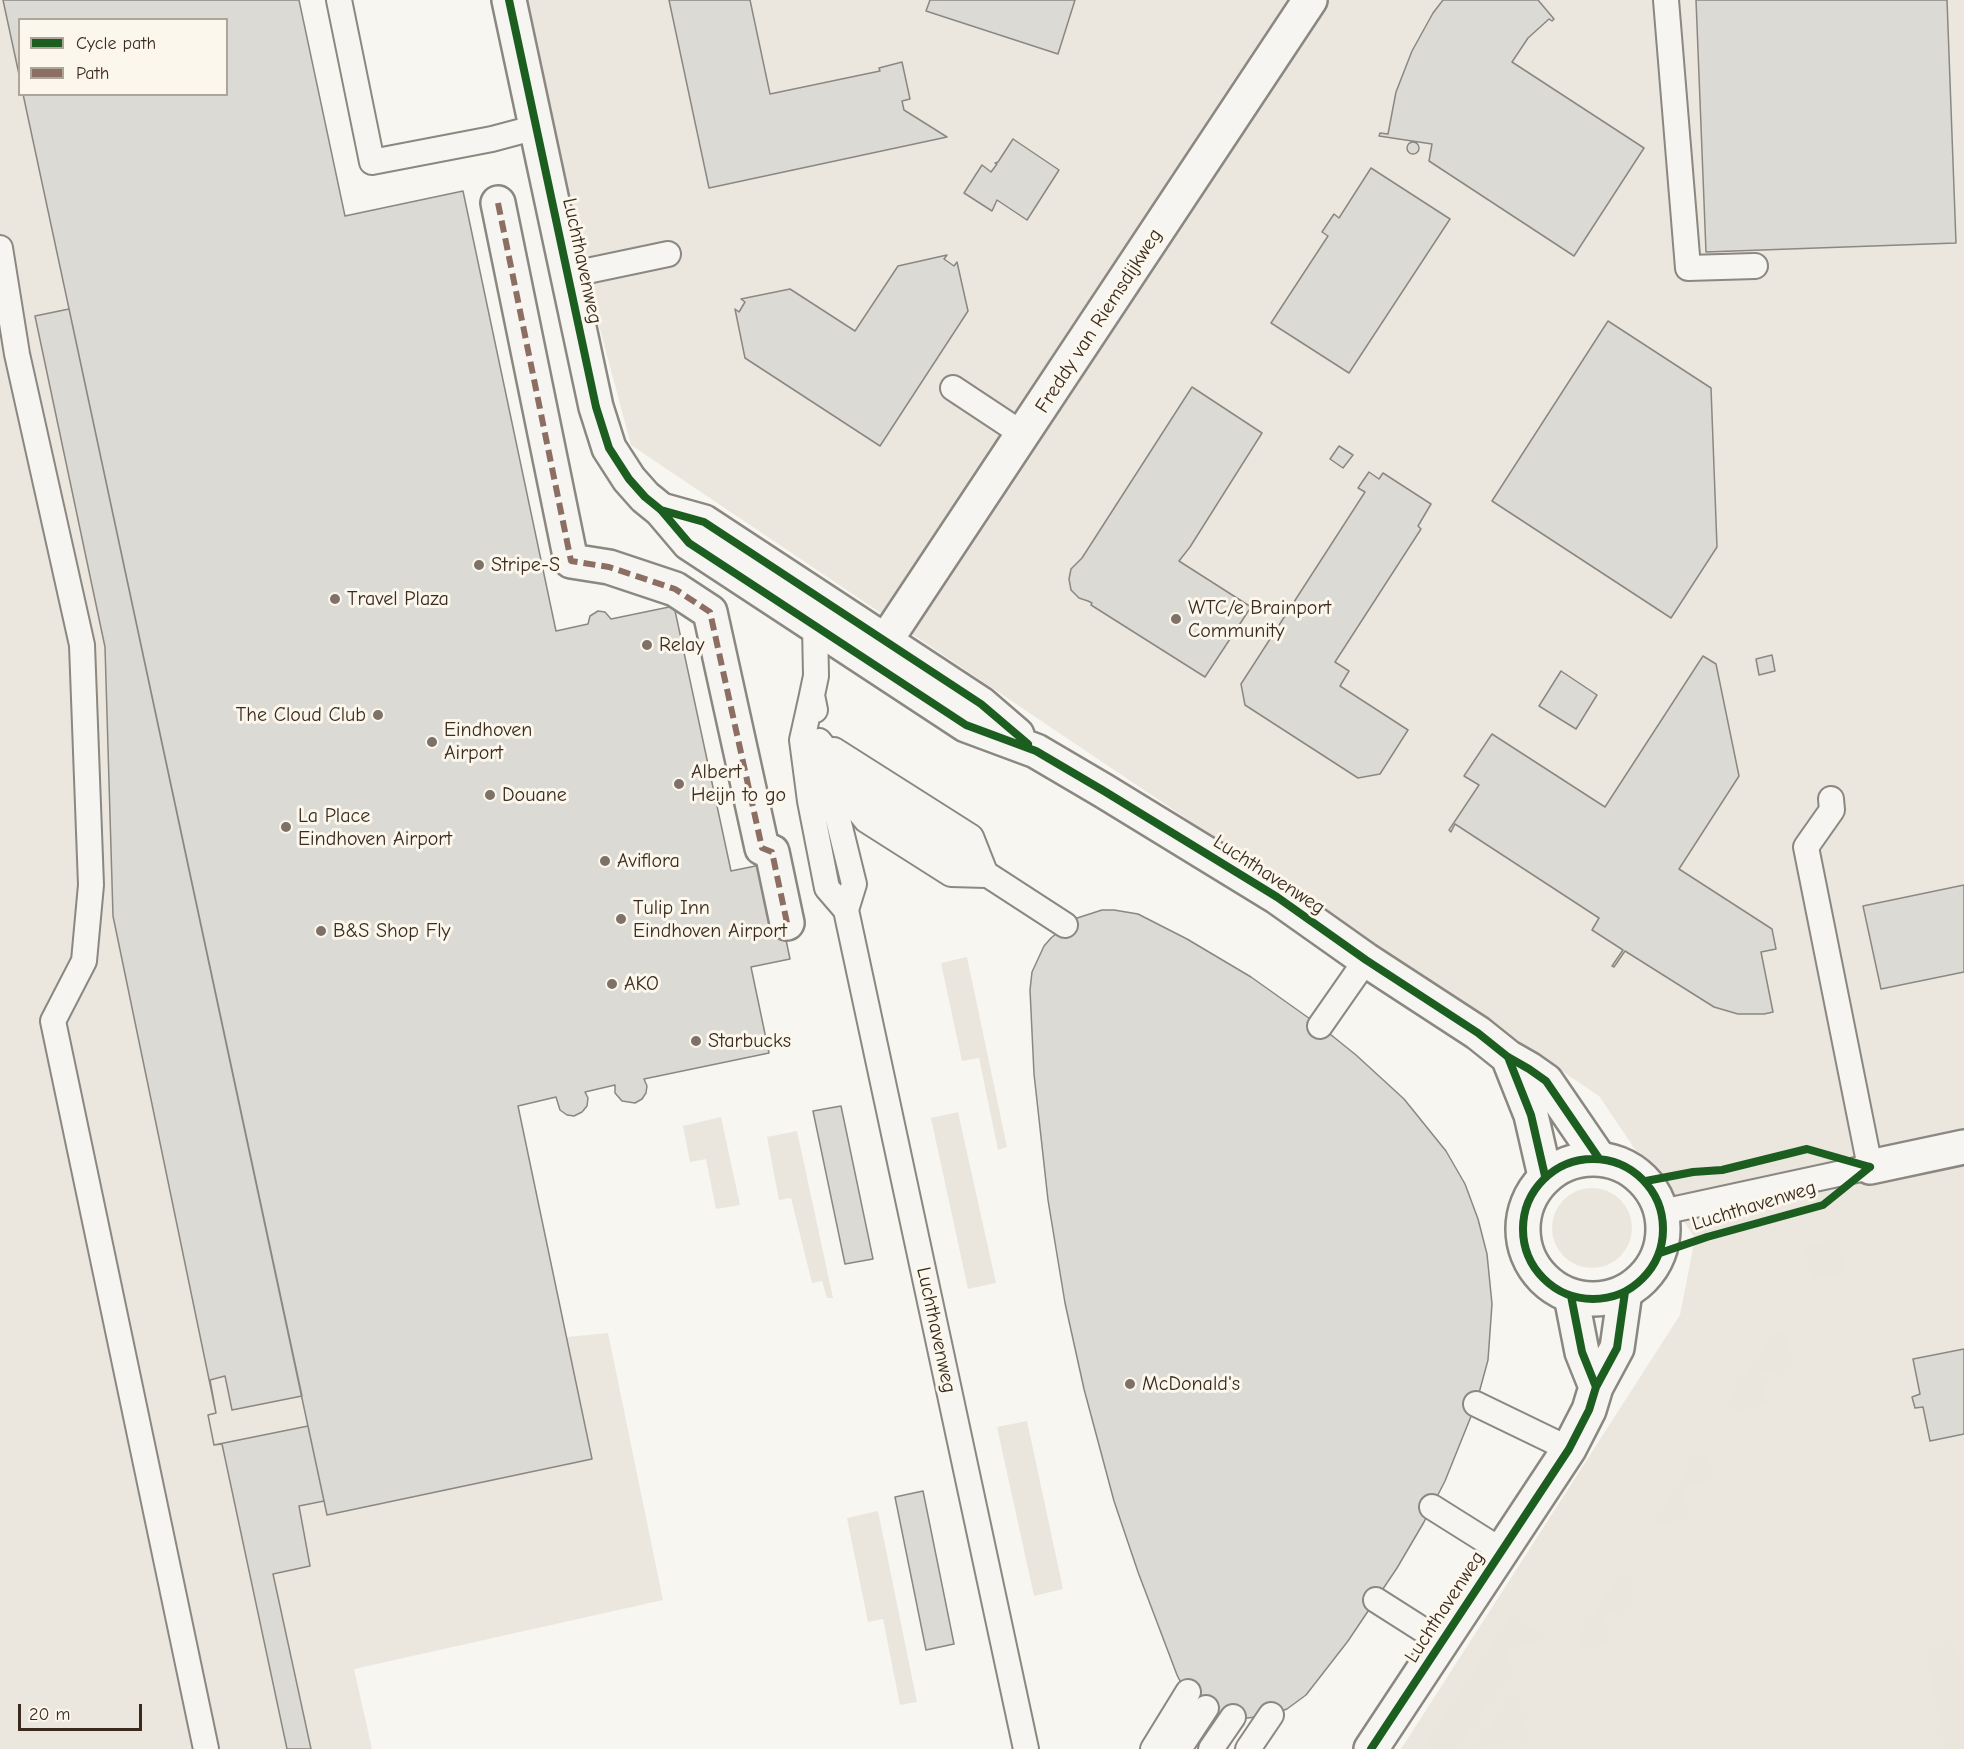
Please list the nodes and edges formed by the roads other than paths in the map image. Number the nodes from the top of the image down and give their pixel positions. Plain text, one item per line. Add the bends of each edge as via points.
1 (339, 0) edge
2 (509, 0) edge
3 (1310, 0) edge
4 (1666, 0) edge
5 (537, 127) junction
6 (498, 203) dead end
7 (0, 248) edge
8 (668, 254) dead end
9 (1755, 266) dead end
10 (568, 275) junction
11 (8, 355) edge
12 (953, 387) dead end
13 (1024, 435) junction
14 (661, 510) junction
15 (815, 626) junction
16 (886, 640) junction
17 (812, 695) junction
18 (819, 741) junction
19 (1036, 751) junction
20 (1831, 799) dead end
21 (986, 875) junction
22 (846, 910) junction
23 (787, 923) dead end
24 (1065, 925) dead end
25 (1366, 960) junction
26 (1320, 1026) dead end
27 (1508, 1057) junction
28 (1964, 1148) edge
29 (1598, 1157) junction
30 (1870, 1167) junction
31 (1545, 1176) junction
32 (1662, 1212) junction
33 (1625, 1292) junction
34 (1571, 1296) junction
35 (1596, 1387) junction
36 (1476, 1404) dead end
37 (1569, 1449) junction
38 (1432, 1507) dead end
39 (1502, 1551) junction
40 (1376, 1600) dead end
41 (1442, 1642) junction
42 (1271, 1715) dead end
43 (1233, 1717) dead end
44 (206, 1749) edge
45 (1026, 1749) edge
46 (1153, 1749) edge
47 (1179, 1749) edge
48 (1211, 1749) edge
49 (1248, 1749) edge
50 (1371, 1749) edge

1 - 5 lane via 372,162
2 - 5 street, Luchthavenweg
3 - 13 street, Freddy van Riemsdijkweg
4 - 9 lane via 1688,268
5 - 10 street, Luchthavenweg
6 - 23 street via 571,561 609,567 675,589 710,612 762,848 772,852
7 - 11 lane
8 - 10 lane
10 - 14 street, Luchthavenweg via 604,437 629,479
11 - 44 lane via 82,645 91,885 84,961 53,1021
12 - 13 lane
13 - 16 street, Freddy van Riemsdijkweg
14 - 15 street, Luchthavenweg via 689,543
14 - 16 street, Luchthavenweg via 704,522
15 - 17 lane, Luchthavenweg via 816,676
15 - 19 street, Luchthavenweg via 966,725
16 - 19 street, Luchthavenweg via 981,705
17 - 18 lane, Luchthavenweg
17 - 22 lane, Luchthavenweg via 802,740 805,770 827,888
18 - 21 lane via 971,837
18 - 21 lane, Luchthavenweg via 846,795 866,820 951,874
18 - 22 lane, Luchthavenweg via 854,884
19 - 25 street, Luchthavenweg via 1277,897
20 - 30 lane via 1832,810 1806,847
21 - 24 lane
22 - 45 lane, Luchthavenweg
25 - 26 lane
25 - 27 street, Luchthavenweg
27 - 29 street, Luchthavenweg via 1546,1081
27 - 31 street, Luchthavenweg via 1531,1115
28 - 30 street, Luchthavenweg
29 - 31 street via 1567,1162
29 - 32 street via 1627,1166 1646,1180
30 - 32 lane, Luchthavenweg
31 - 34 street via 1526,1207 1522,1229 1526,1250 1536,1270 1551,1286
32 - 33 street via 1664,1239 1660,1252 1652,1269
33 - 34 street via 1608,1298
33 - 35 street, Luchthavenweg via 1617,1347
34 - 35 street via 1582,1352
35 - 37 street, Luchthavenweg
36 - 37 lane
37 - 39 street, Luchthavenweg
38 - 39 lane
39 - 41 street, Luchthavenweg
40 - 41 lane
41 - 50 street, Luchthavenweg
42 - 49 lane
43 - 48 lane
46 - 47 lane via 1197,1700

